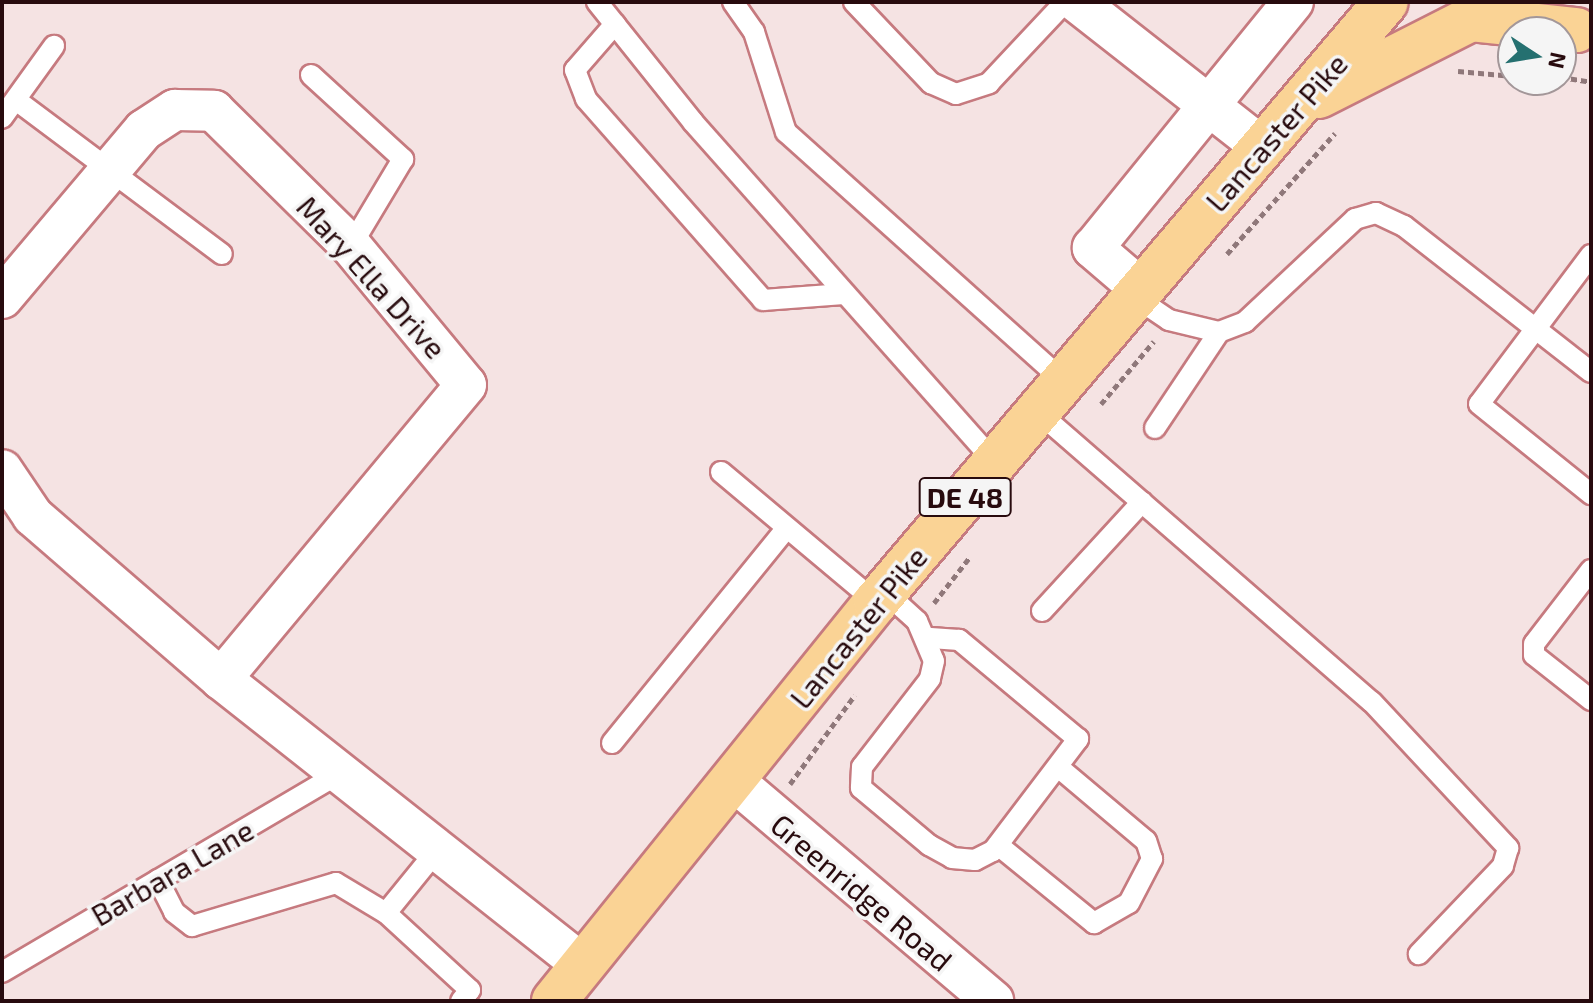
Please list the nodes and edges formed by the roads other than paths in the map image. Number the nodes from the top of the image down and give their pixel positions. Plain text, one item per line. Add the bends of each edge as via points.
1 (597, 2) edge
2 (733, 2) edge
3 (854, 2) edge
4 (1065, 2) edge
5 (1077, 2) edge
6 (1293, 2) edge
7 (1386, 2) edge
8 (1497, 21) edge
9 (615, 24) junction
10 (54, 46) dead end
11 (311, 75) dead end
12 (16, 100) junction
13 (1302, 104) junction
14 (1207, 106) junction
15 (2, 118) edge
16 (1263, 148) junction
17 (106, 174) junction
18 (351, 246) junction
19 (222, 254) dead end
20 (1591, 255) edge
21 (844, 294) junction
22 (2, 298) edge
23 (1149, 302) junction
24 (1536, 328) junction
25 (1219, 332) junction
26 (1591, 372) edge
27 (1057, 410) junction
28 (1155, 428) dead end
29 (995, 462) junction
30 (2, 470) edge
31 (721, 472) dead end
32 (1591, 494) edge
33 (1142, 502) junction
34 (787, 528) junction
35 (1591, 570) edge
36 (880, 597) junction
37 (1042, 611) dead end
38 (922, 630) junction
39 (221, 679) junction
40 (1591, 700) edge
41 (612, 743) dead end
42 (1058, 767) junction
43 (342, 772) junction
44 (734, 781) junction
45 (998, 845) junction
46 (438, 849) junction
47 (158, 880) junction
48 (386, 913) junction
49 (1419, 954) dead end
50 (2, 972) edge
51 (566, 990) edge
52 (461, 1001) edge
53 (993, 1001) edge

1 - 9 lane
2 - 27 lane via 754,32 786,132
3 - 4 lane via 931,83 956,94 989,83
5 - 14 street
6 - 14 street
7 - 13 main road, Lancaster Pike / DE 48
8 - 13 main road via 1471,19
9 - 21 lane
9 - 21 lane via 575,70 586,99 763,300
10 - 12 lane
11 - 18 lane via 403,159
12 - 15 lane
12 - 17 lane
13 - 16 main road, Lancaster Pike / DE 48
14 - 16 street
14 - 23 street via 1093,248
16 - 23 main road, Lancaster Pike / DE 48
17 - 18 street, Mary Ella Drive via 144,130 175,110 214,111
17 - 19 lane
17 - 22 street, Mary Ella Drive
18 - 39 street, Mary Ella Drive via 466,385
20 - 24 lane
21 - 29 lane
23 - 25 lane
23 - 27 main road, Lancaster Pike / DE 48
24 - 25 lane via 1376,213 1355,219 1245,322
24 - 26 lane
24 - 32 lane via 1479,404
25 - 28 lane
27 - 29 main road, Lancaster Pike / DE 48
27 - 33 lane
29 - 36 main road, Lancaster Pike / DE 48
30 - 39 street via 33,516
31 - 34 lane
33 - 37 lane
33 - 49 lane via 1372,702 1508,848 1503,866
34 - 36 lane
34 - 41 lane
35 - 40 lane via 1534,644 1534,655
36 - 38 lane
36 - 44 main road, Lancaster Pike / DE 48
38 - 42 lane via 959,640 1078,739
38 - 45 lane via 930,679 862,767 861,788 952,858 975,860
39 - 43 street
42 - 45 lane
42 - 45 lane via 1146,841 1152,859 1129,903 1094,923
43 - 46 street
43 - 47 lane, Barbara Lane
44 - 51 main road, Lancaster Pike / DE 48
44 - 53 street, Greenridge Road
46 - 48 lane
46 - 51 street
47 - 48 lane via 174,912 192,926 336,883
47 - 50 lane, Barbara Lane
48 - 52 lane via 470,990

